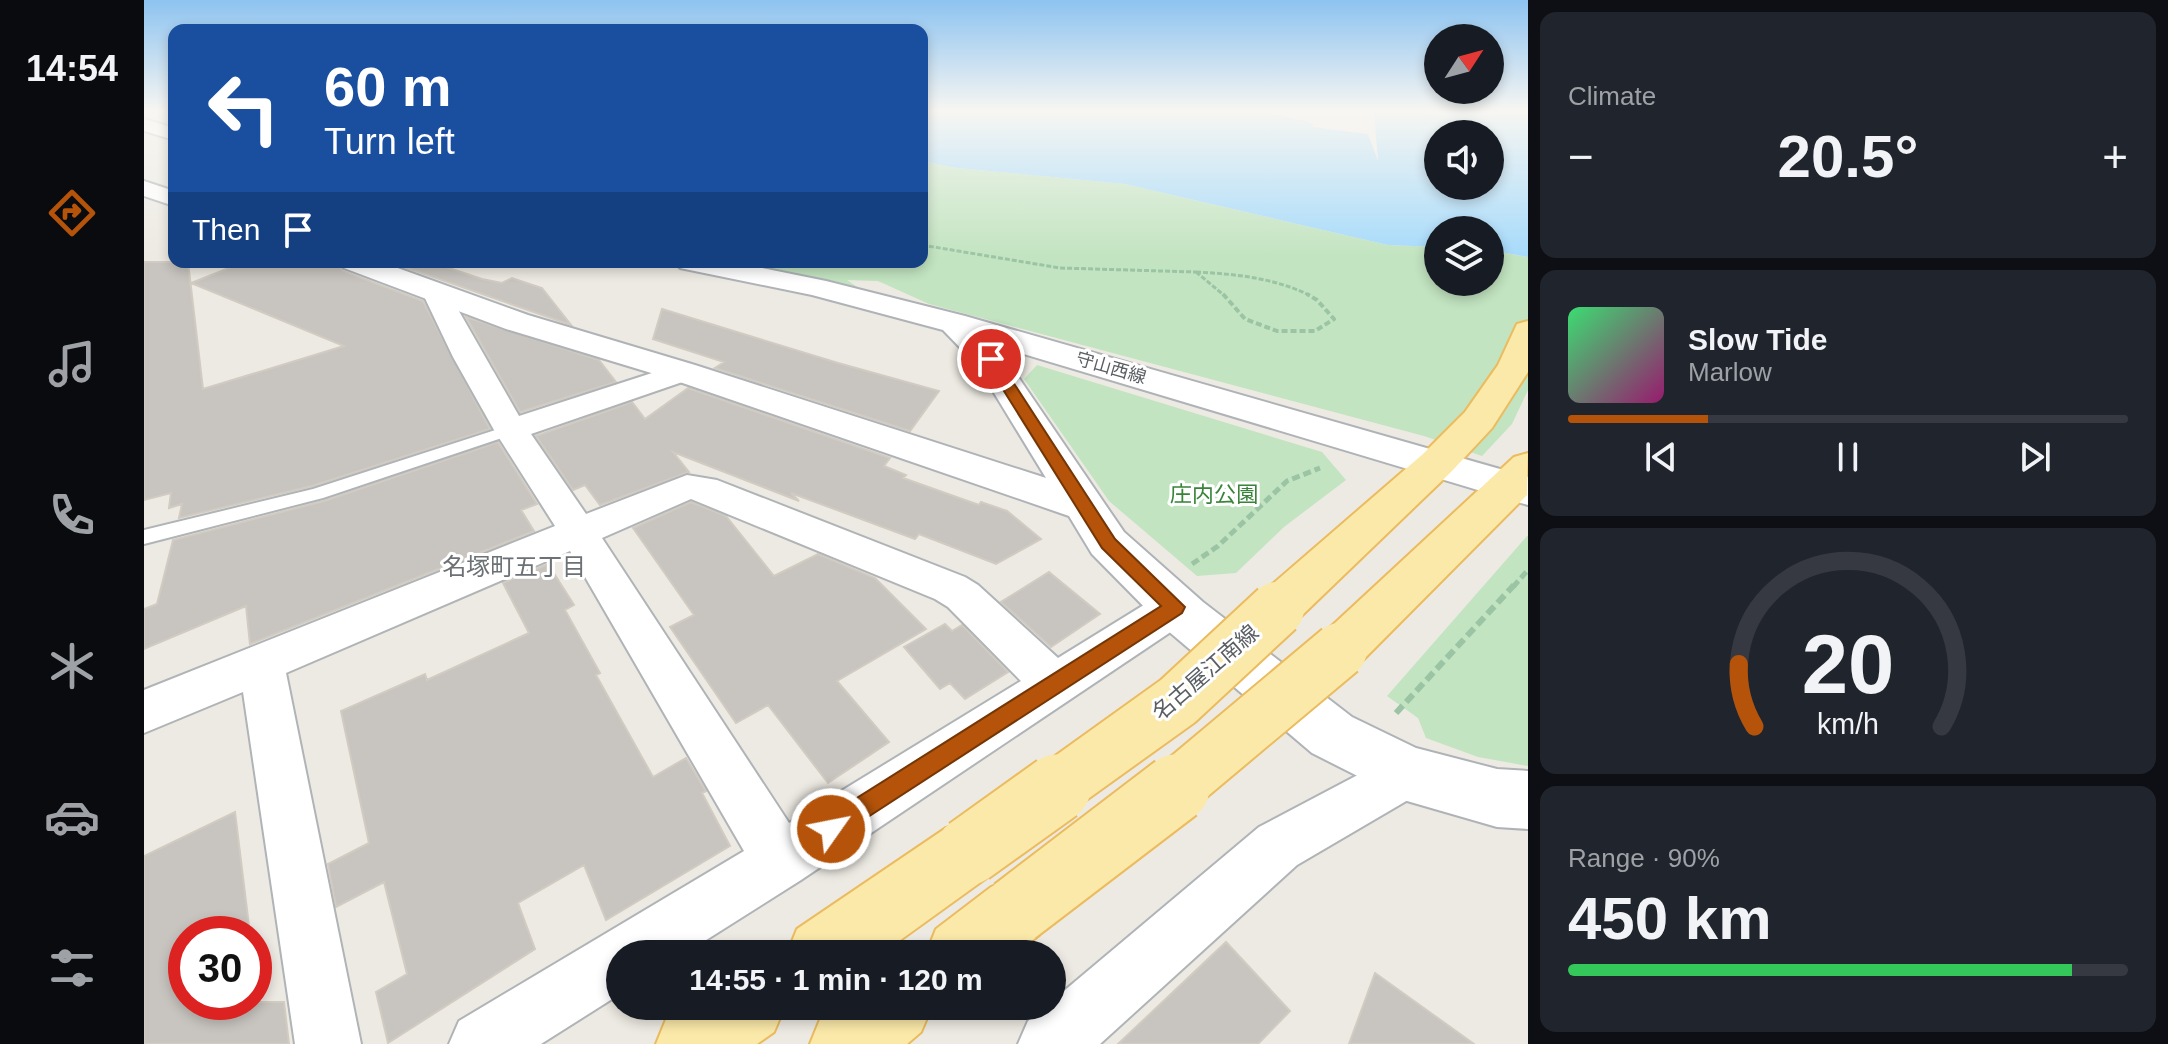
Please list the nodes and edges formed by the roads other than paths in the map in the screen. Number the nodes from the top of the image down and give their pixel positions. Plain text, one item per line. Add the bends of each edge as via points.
1 (144, 188) edge
2 (168, 197) edge
3 (370, 268) edge
4 (720, 268) edge
5 (435, 292) junction
6 (954, 323) junction
7 (1528, 331) edge
8 (683, 372) junction
9 (511, 430) junction
10 (1446, 455) junction
11 (1523, 478) edge
12 (1087, 507) junction
13 (578, 532) junction
14 (145, 540) edge
15 (1178, 590) junction
16 (262, 665) junction
17 (1056, 685) junction
18 (144, 712) edge
19 (1397, 748) junction
20 (1528, 800) edge
21 (781, 860) junction
22 (652, 940) edge
23 (842, 940) edge
24 (979, 940) edge
25 (606, 968) edge
26 (728, 1020) edge
27 (878, 1020) edge
28 (328, 1044) edge
29 (482, 1044) edge
30 (694, 1044) edge
31 (848, 1044) edge
32 (1051, 1044) edge

1 - 2 street
3 - 5 street
4 - 6 street, 守山西線
5 - 8 street
5 - 9 street
6 - 10 street, 守山西線
6 - 12 street via 991,359
7 - 10 main road, 名古屋江南線 via 1488,409
8 - 9 street
8 - 12 street
9 - 13 street
9 - 14 lane via 317,494
10 - 11 street, 守山西線
10 - 23 main road, 名古屋江南線, bridge via 1178,701
11 - 24 main road, bridge via 1340,650 1190,777
12 - 15 street via 1108,543
13 - 16 street
13 - 17 street via 687,487 704,489 950,588
13 - 21 street
15 - 17 street
15 - 19 street via 1332,735
16 - 18 street
16 - 28 street
17 - 21 street
19 - 20 street via 1497,798
19 - 32 street
21 - 22 street
25 - 29 street
26 - 30 main road
27 - 31 main road

